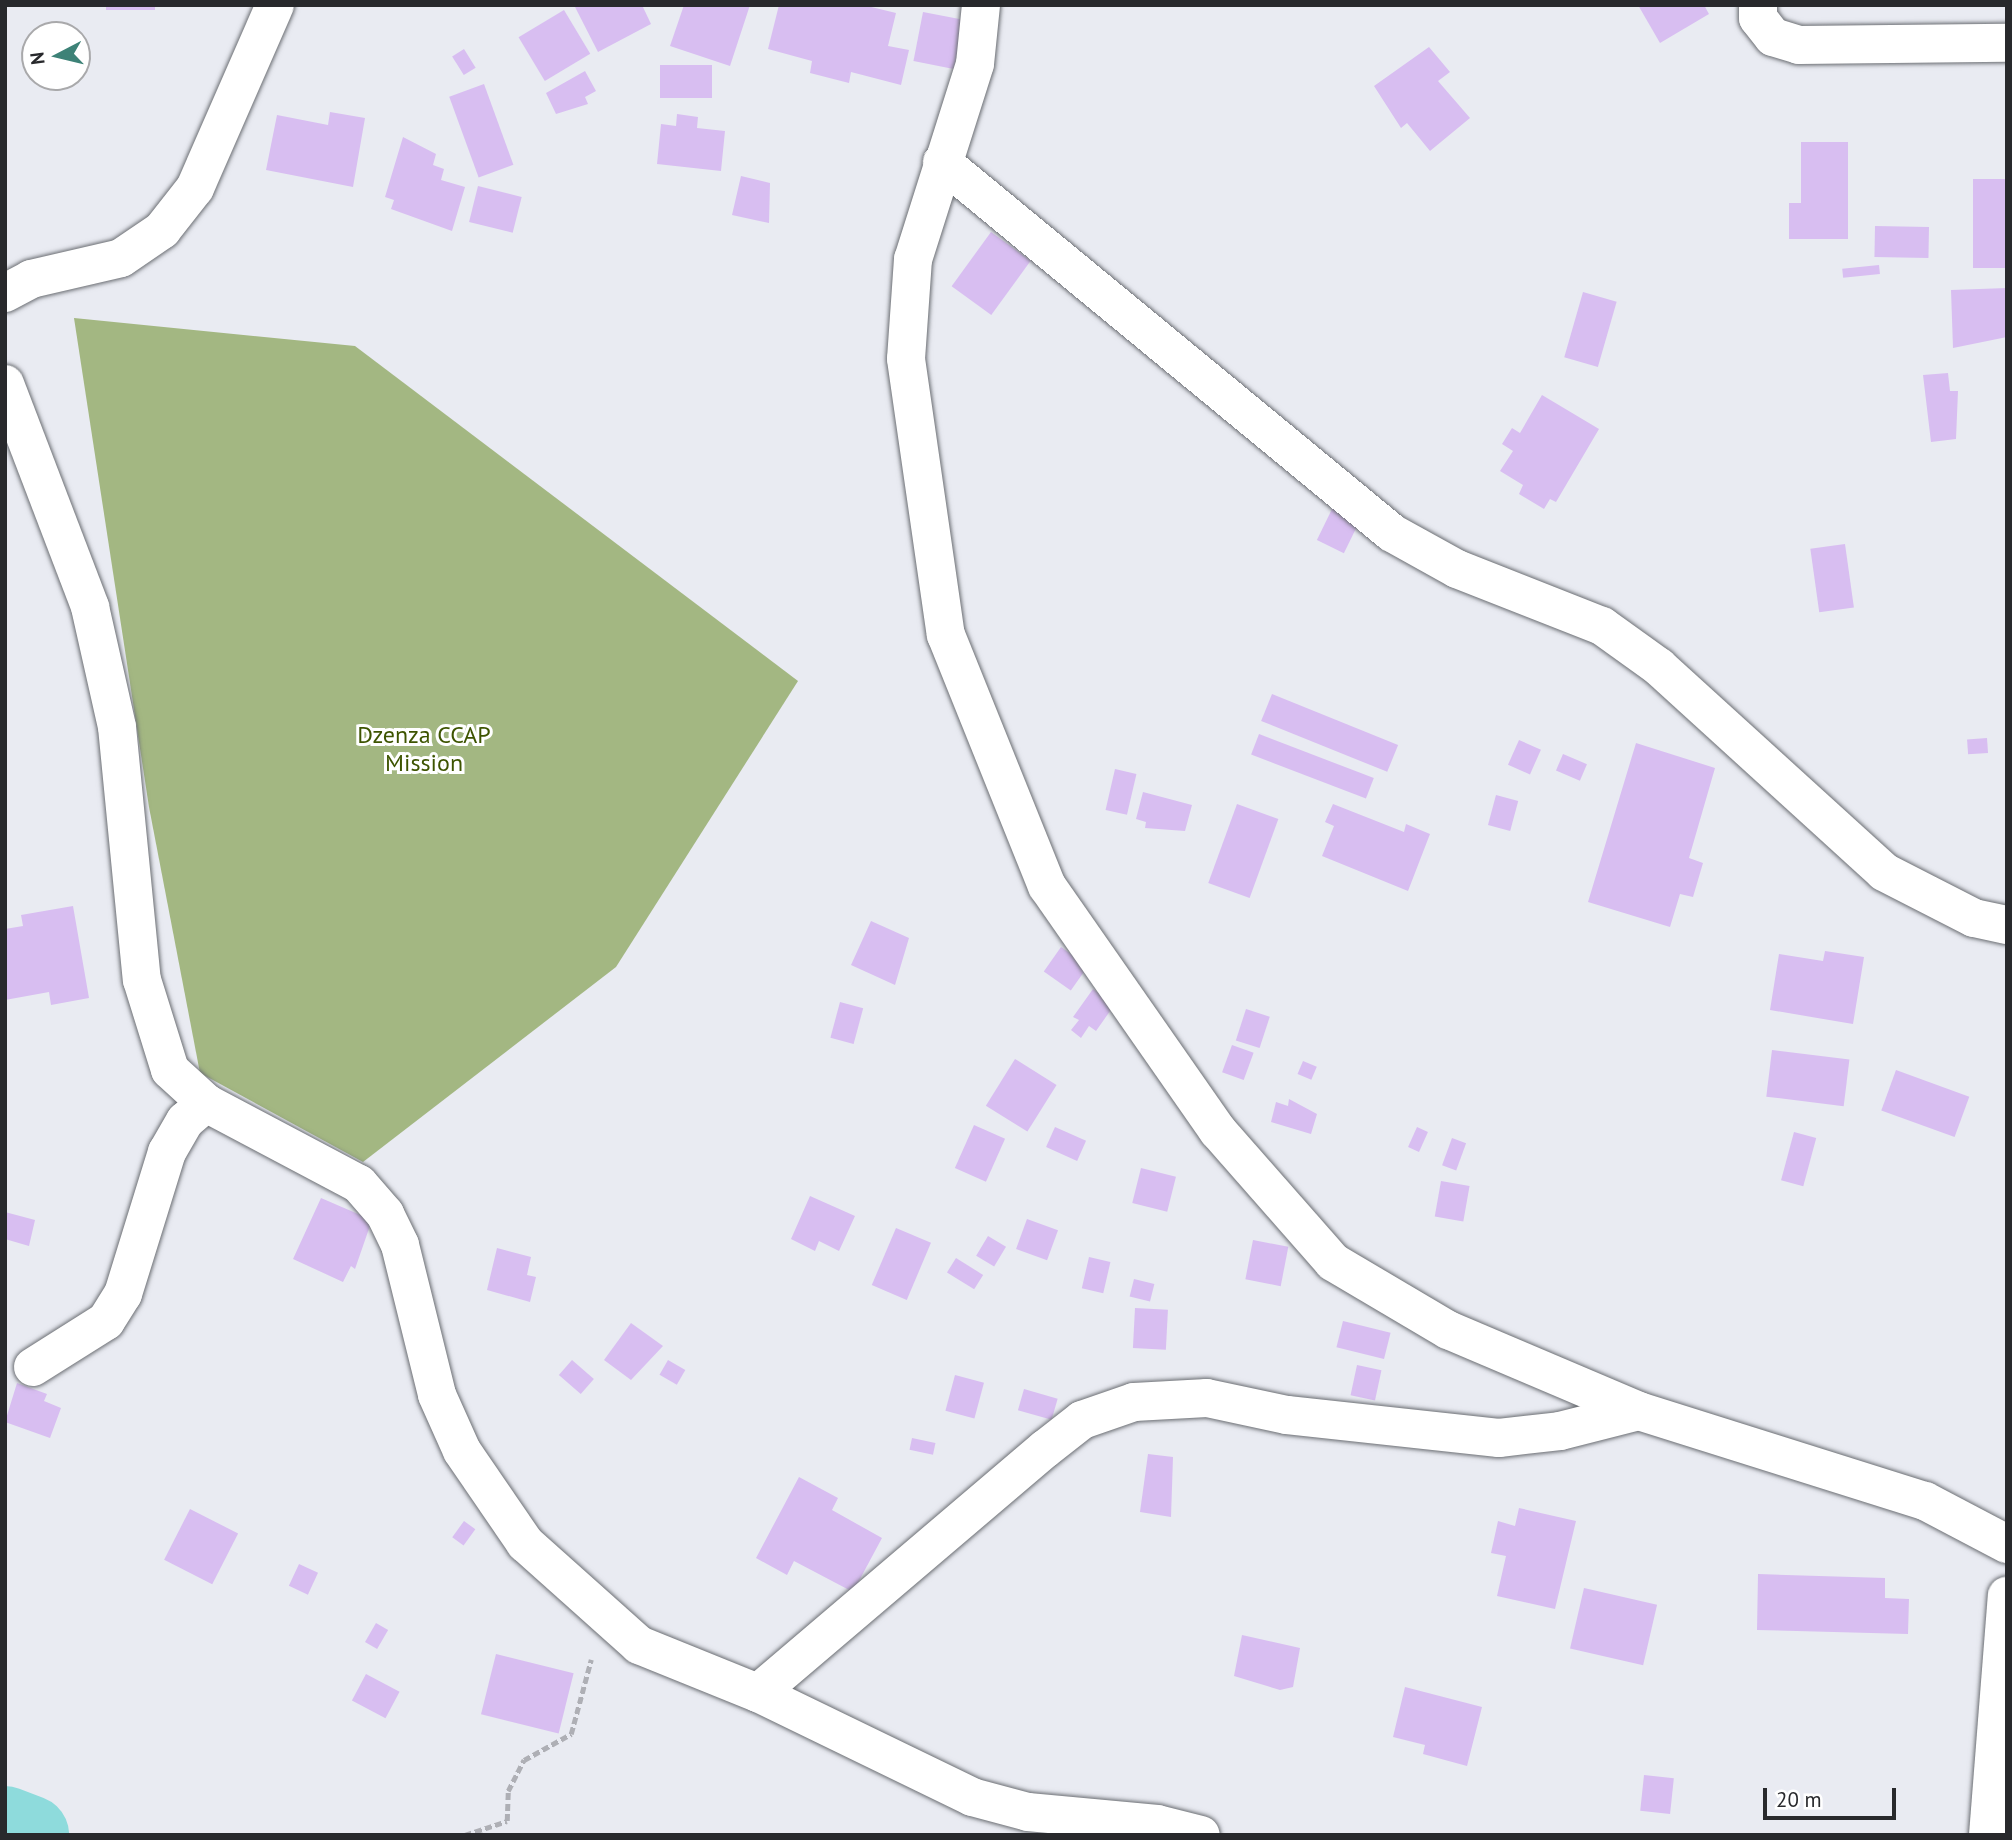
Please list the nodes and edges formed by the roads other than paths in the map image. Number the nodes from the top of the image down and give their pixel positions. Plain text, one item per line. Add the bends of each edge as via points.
1 (275, 5) edge
2 (981, 5) edge
3 (1758, 5) edge
4 (2007, 43) edge
5 (942, 162) junction
6 (5, 293) edge
7 (5, 383) edge
8 (2007, 925) edge
9 (206, 1103) junction
10 (33, 1367) dead end
11 (1639, 1411) junction
12 (2007, 1544) edge
13 (2007, 1596) edge
14 (758, 1693) junction
15 (1201, 1835) edge
16 (1988, 1835) edge

1 - 6 street via 195,188 162,230 121,258 31,279
2 - 5 street via 975,64
3 - 4 street via 1758,18 1773,37 1799,45
5 - 8 street via 1392,533 1457,569 1602,626 1658,667 1884,872 1974,918
5 - 11 street via 913,259 906,359 921,495 946,635 1047,886 1218,1131 1333,1262 1448,1330
7 - 9 street via 90,607 117,727 142,980 154,1035 170,1070
9 - 10 street via 185,1121 167,1152 123,1294 106,1321
9 - 14 street via 289,1143 375,1201 400,1245 437,1395 462,1451 525,1543 614,1628 668,1661
11 - 12 street via 1925,1501
11 - 14 street via 1560,1431 1499,1438 1287,1415 1207,1398 1135,1402 1073,1427
13 - 16 street
14 - 15 street via 870,1752 999,1806

